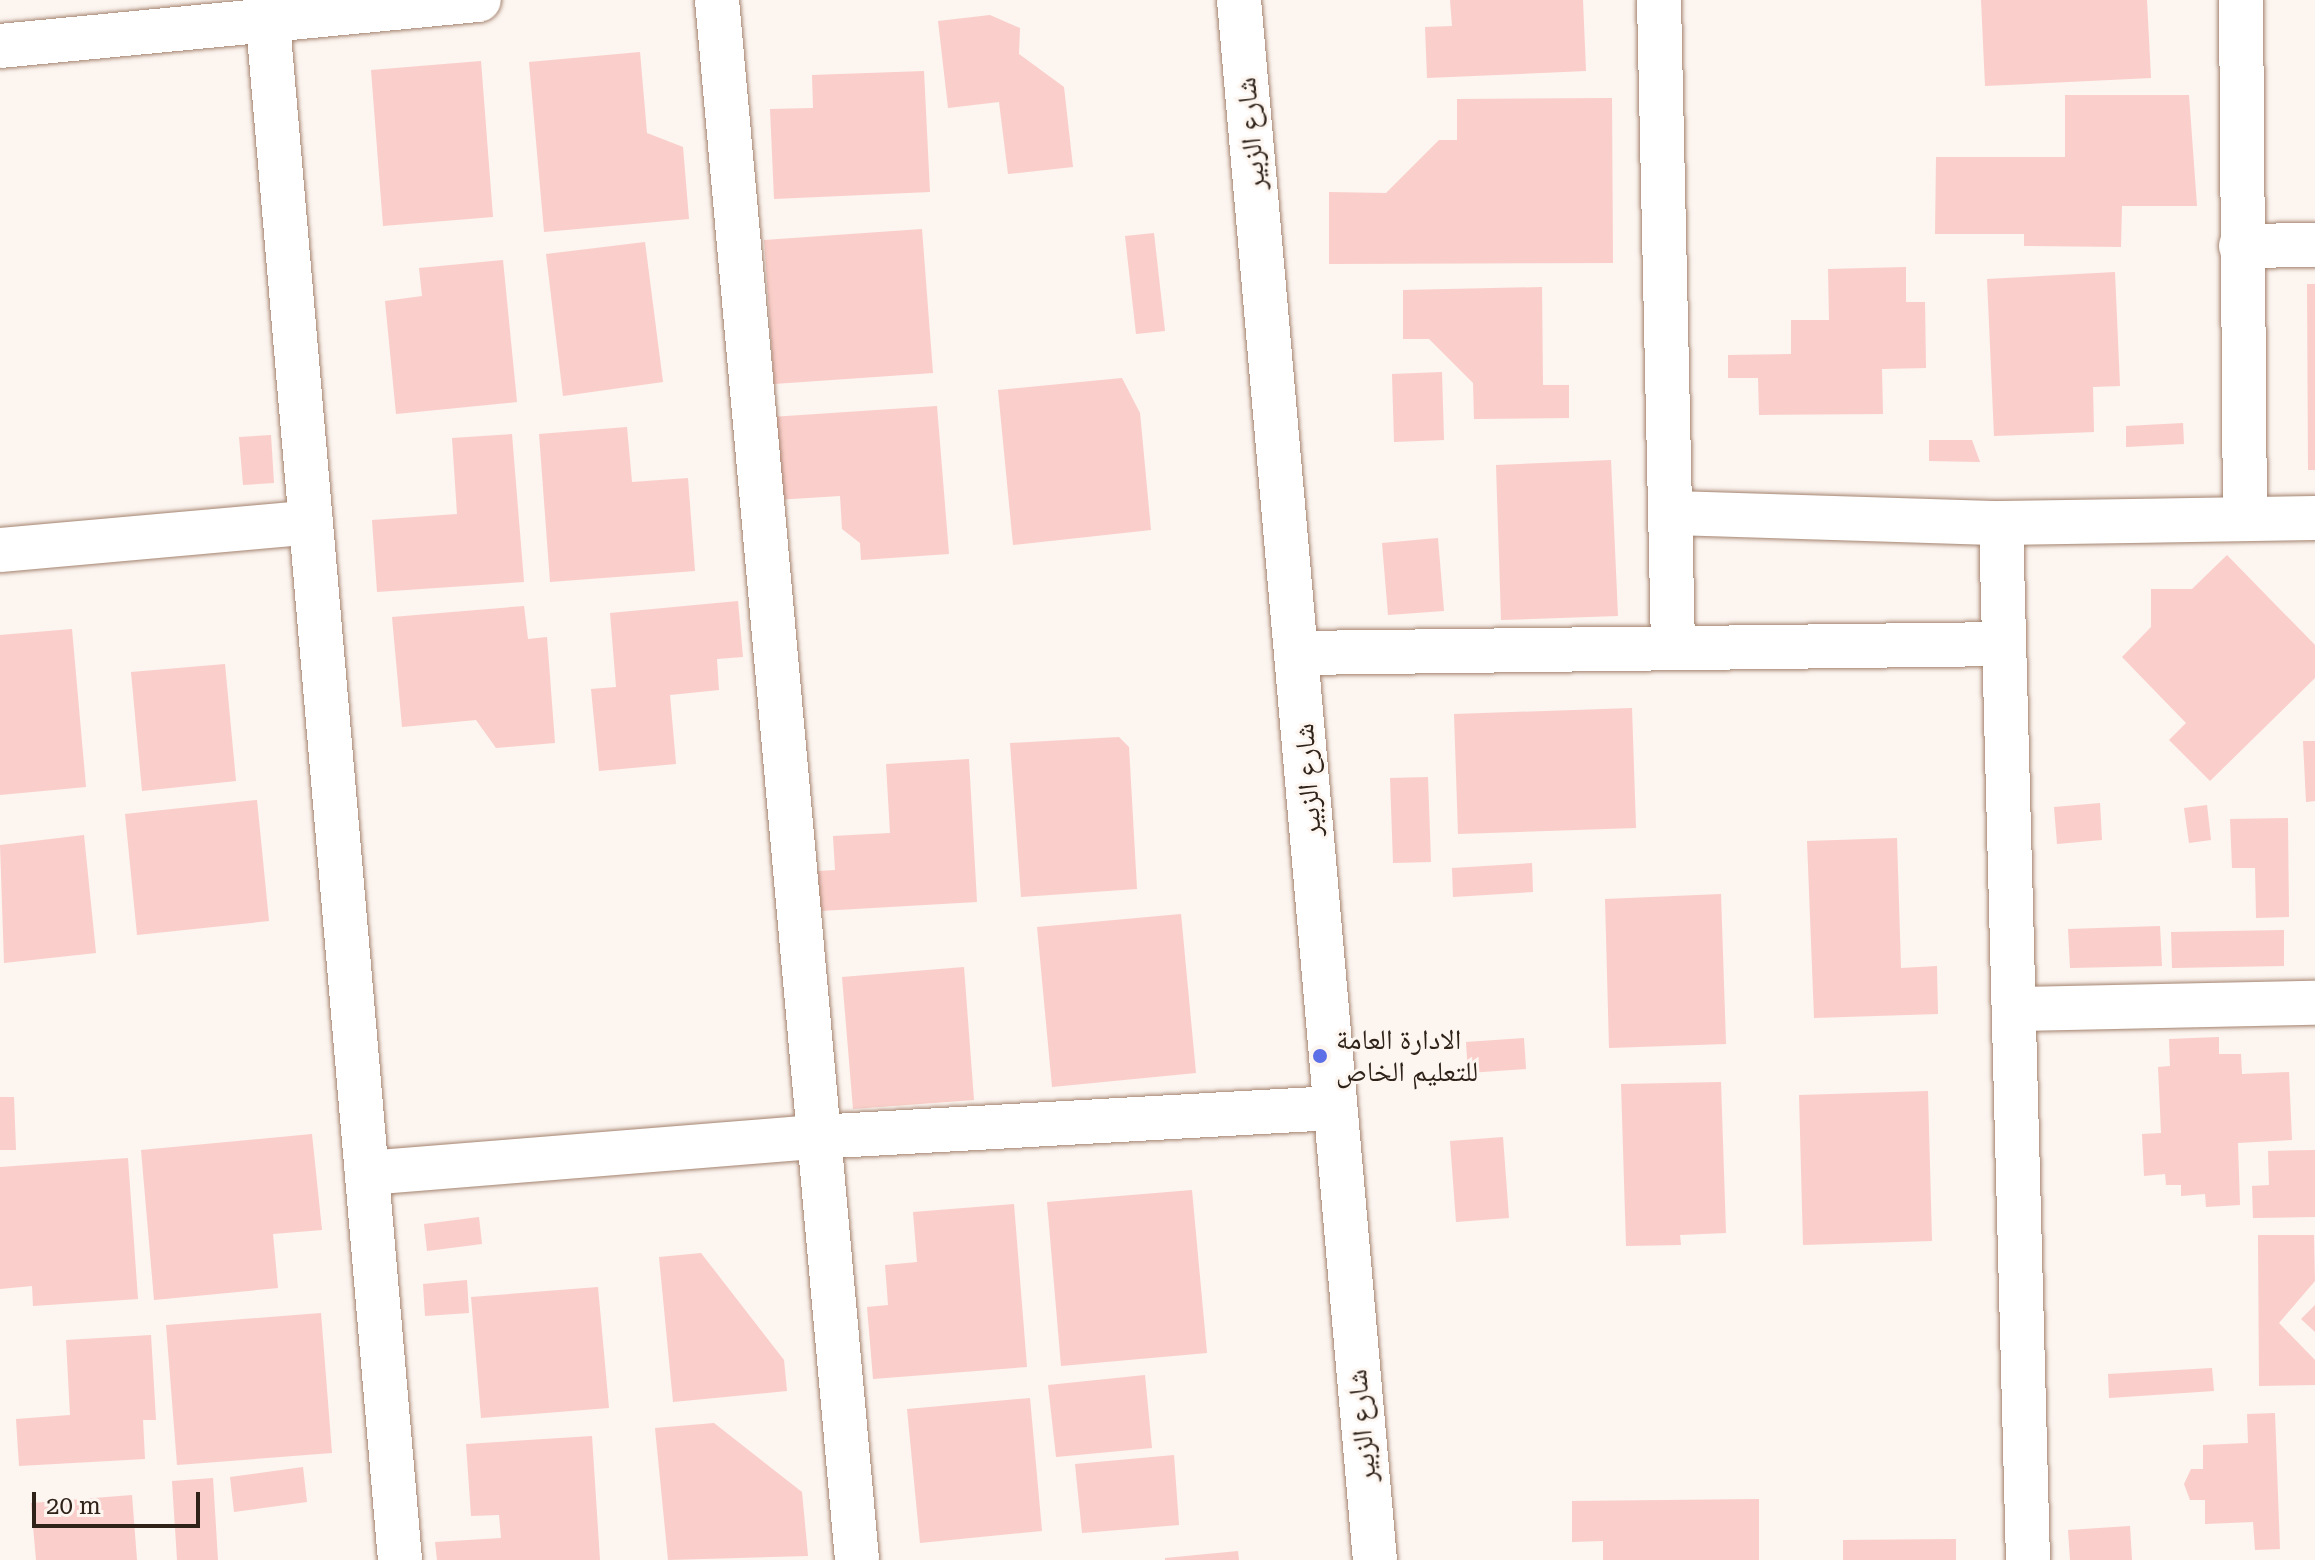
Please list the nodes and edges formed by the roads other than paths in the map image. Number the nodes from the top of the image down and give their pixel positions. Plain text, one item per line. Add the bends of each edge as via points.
1 (479, 0) edge
2 (717, 0) edge
3 (1239, 0) edge
4 (1659, 0) edge
5 (2241, 0) edge
6 (266, 12) edge
7 (0, 46) edge
8 (2315, 245) edge
9 (2241, 246) junction
10 (1674, 513) junction
11 (2315, 518) edge
12 (2245, 519) junction
13 (311, 522) junction
14 (2001, 523) junction
15 (0, 550) edge
16 (2003, 644) junction
17 (1673, 648) junction
18 (1298, 653) junction
19 (2315, 1003) edge
20 (2019, 1009) junction
21 (1333, 1108) junction
22 (816, 1137) junction
23 (367, 1173) junction
24 (400, 1560) edge
25 (857, 1560) edge
26 (1375, 1560) edge
27 (2028, 1560) edge

1 - 6 street
2 - 22 street
3 - 18 street, شارع الزبير
4 - 10 street
5 - 9 street
6 - 7 street
6 - 13 street
8 - 9 street
9 - 12 street
10 - 14 street
10 - 17 street
11 - 12 street
12 - 14 street
13 - 15 street
13 - 23 street
14 - 16 street
16 - 17 street
16 - 20 street
17 - 18 street
18 - 21 street, شارع الزبير
19 - 20 street
20 - 27 street
21 - 22 street
21 - 26 street, شارع الزبير
22 - 23 street
22 - 25 street
23 - 24 street

